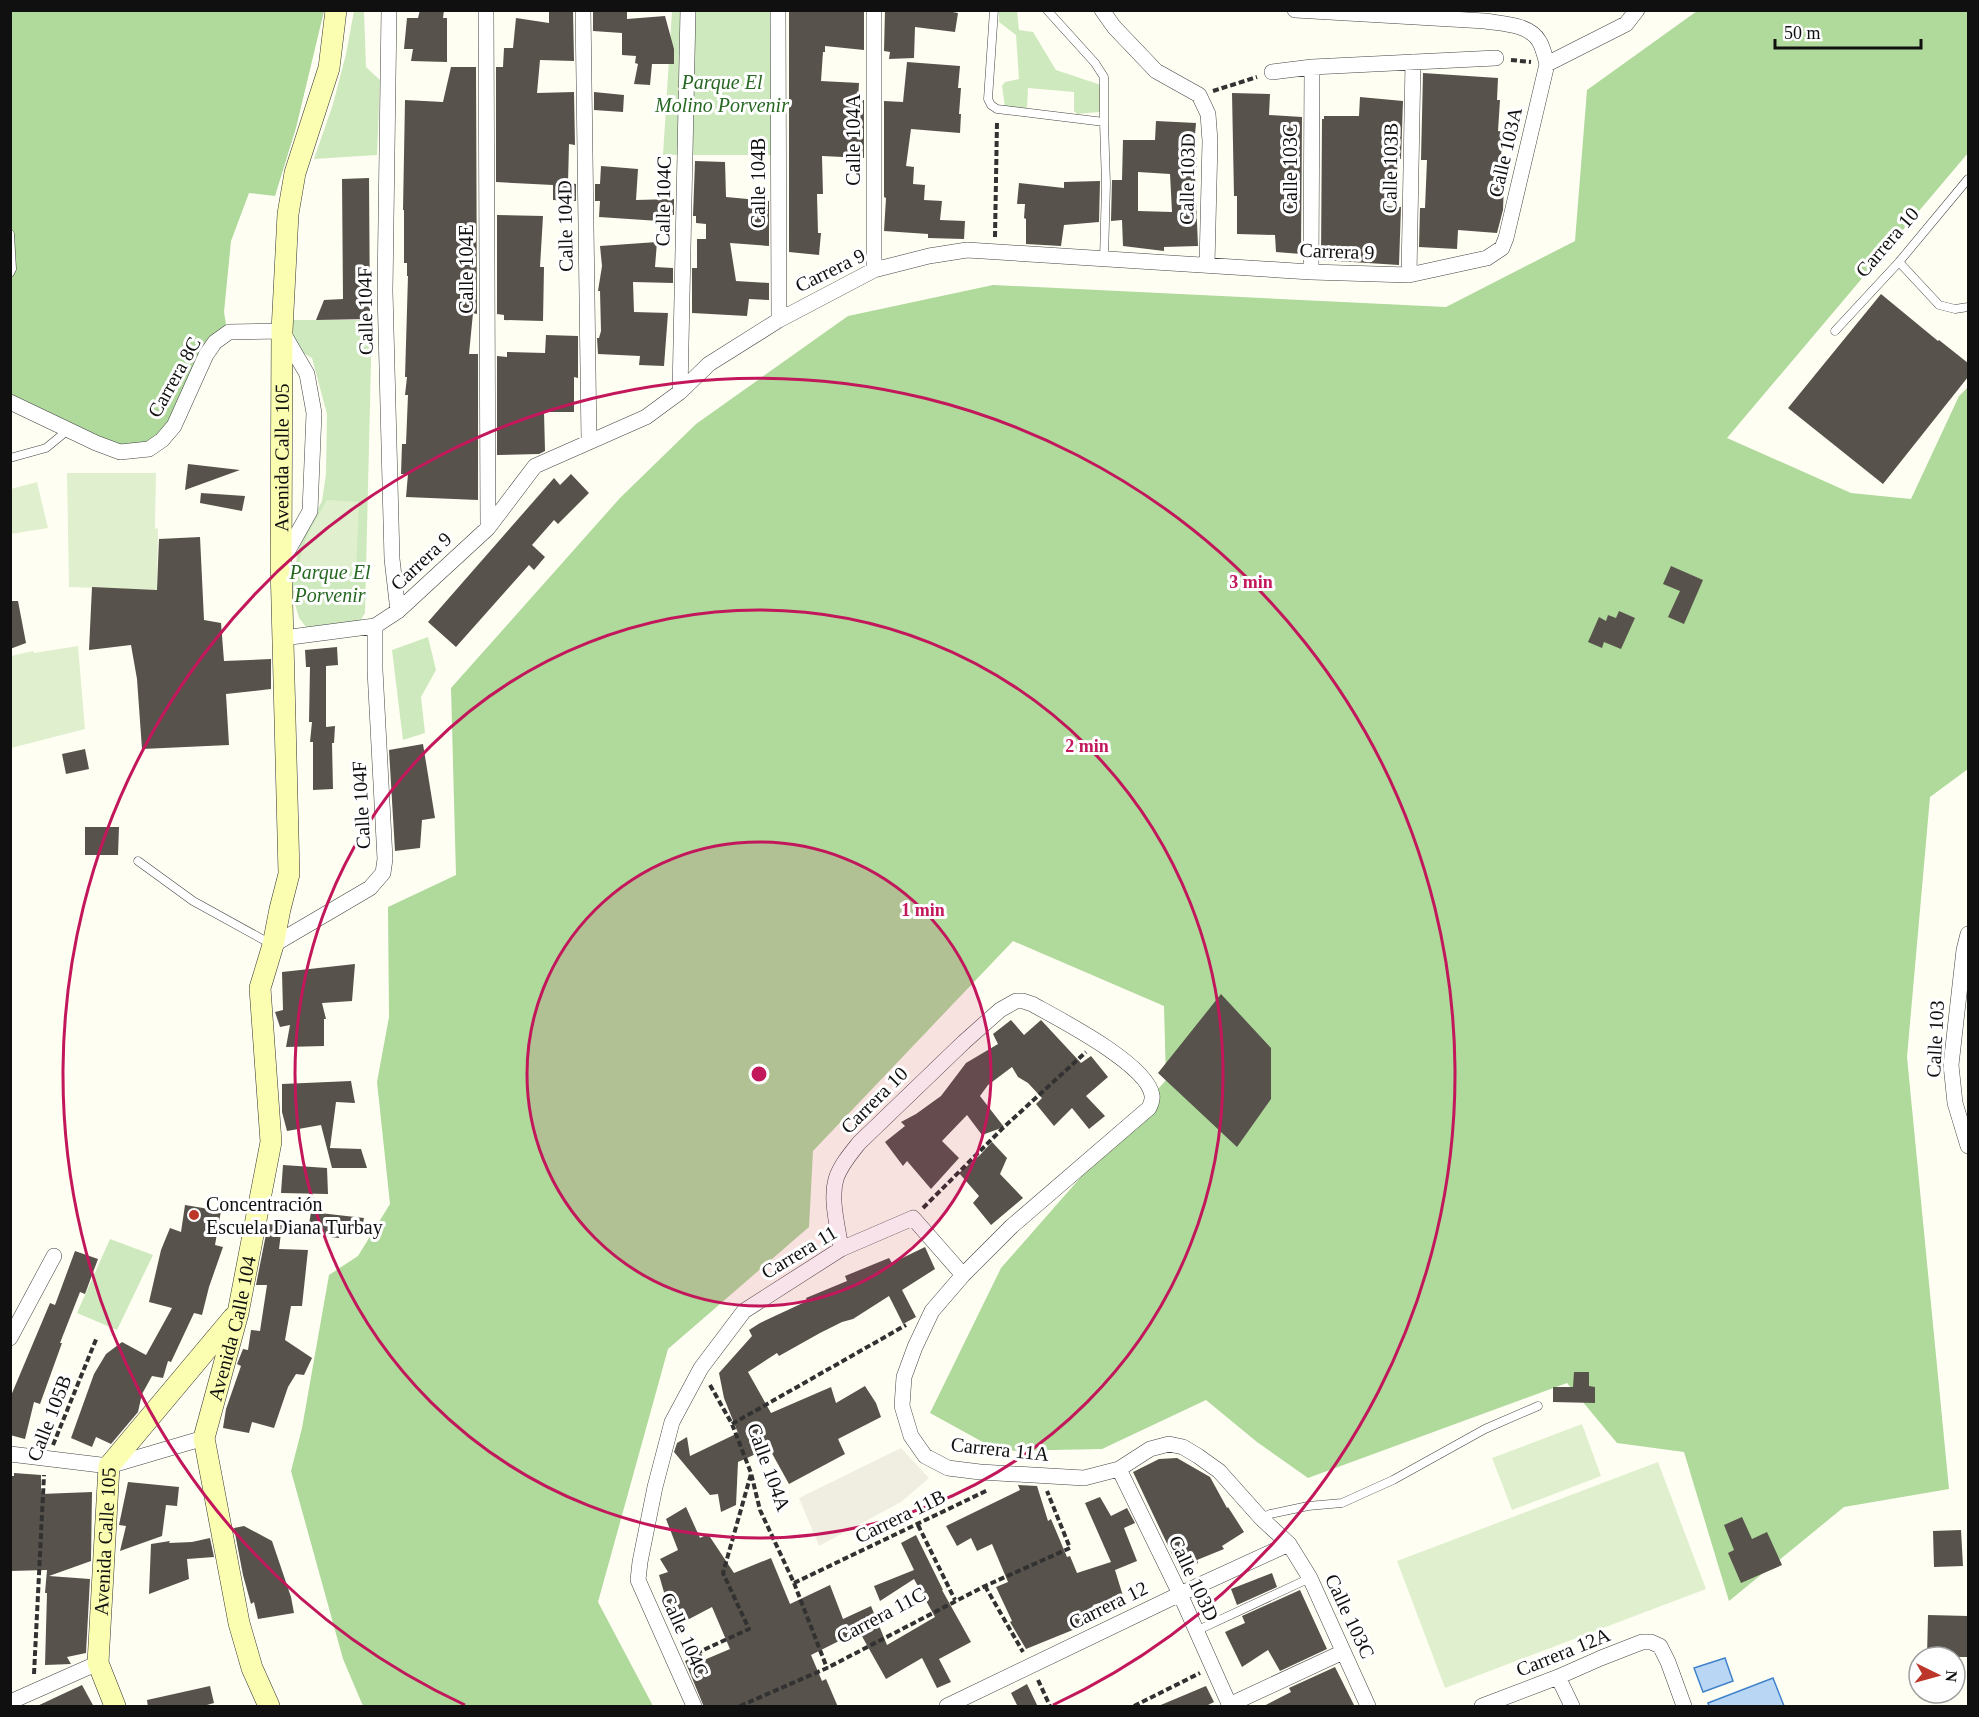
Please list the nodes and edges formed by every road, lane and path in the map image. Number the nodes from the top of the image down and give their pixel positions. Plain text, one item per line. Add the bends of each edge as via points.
1 (336, 10) edge
2 (389, 10) edge
3 (486, 10) edge
4 (583, 10) edge
5 (688, 10) edge
6 (778, 10) edge
7 (874, 10) edge
8 (994, 10) edge
9 (1047, 10) edge
10 (1102, 10) edge
11 (1295, 10) edge
12 (1637, 10) edge
13 (1486, 16) edge
14 (1496, 58) joint
15 (1413, 62) junction
16 (1547, 64) junction
17 (1312, 67) junction
18 (1272, 72) joint
19 (1198, 95) junction
20 (997, 109) junction
21 (1104, 122) junction
22 (1968, 179) edge
23 (10, 234) edge
24 (1502, 248) joint
25 (994, 252) junction
26 (1104, 259) junction
27 (1899, 262) junction
28 (1207, 265) junction
29 (873, 270) junction
30 (1311, 272) junction
31 (10, 273) edge
32 (1408, 275) junction
33 (1968, 307) edge
34 (779, 320) junction
35 (282, 331) junction
36 (1835, 331) dead end
37 (680, 392) junction
38 (10, 402) edge
39 (68, 430) junction
40 (589, 441) junction
41 (10, 458) edge
42 (488, 528) junction
43 (281, 564) junction
44 (398, 611) junction
45 (375, 626) junction
46 (283, 638) junction
47 (138, 861) dead end
48 (280, 909) joint
49 (1968, 934) edge
50 (273, 945) junction
51 (1098, 1041) junction
52 (1968, 1146) edge
53 (913, 1218) junction
54 (841, 1249) junction
55 (54, 1256) dead end
56 (963, 1275) junction
57 (932, 1311) junction
58 (238, 1313) junction
59 (97, 1337) dead end
60 (10, 1338) edge
61 (701, 1368) junction
62 (1538, 1406) dead end
63 (732, 1424) junction
64 (204, 1438) junction
65 (10, 1454) edge
66 (47, 1459) junction
67 (109, 1466) junction
68 (1119, 1469) junction
69 (751, 1473) junction
70 (1041, 1476) junction
71 (989, 1490) dead end
72 (1261, 1518) junction
73 (918, 1525) junction
74 (1289, 1544) junction
75 (1310, 1578) junction
76 (638, 1580) joint
77 (794, 1583) junction
78 (985, 1586) junction
79 (1180, 1593) junction
80 (955, 1600) junction
81 (1196, 1631) junction
82 (1343, 1652) junction
83 (98, 1663) junction
84 (674, 1663) junction
85 (1031, 1666) junction
86 (1212, 1667) junction
87 (827, 1668) junction
88 (1558, 1677) junction
89 (33, 1692) junction
90 (10, 1702) edge
91 (1230, 1706) edge
92 (115, 1707) edge
93 (269, 1707) edge
94 (694, 1707) edge
95 (740, 1707) edge
96 (947, 1707) edge
97 (1050, 1707) edge
98 (1134, 1707) edge
99 (1368, 1707) edge
100 (1482, 1707) edge
101 (1572, 1707) edge
102 (1684, 1707) edge

1 - 35 main road, Avenida Calle 105 via 329,68 295,173 288,214
2 - 44 street, Calle 104F via 385,291 392,559
3 - 42 street, Calle 104E
4 - 40 street, Calle 104D
5 - 37 street, Calle 104C
6 - 34 street, Calle 104B
7 - 29 street, Calle 104A
8 - 20 lane via 988,99
9 - 21 lane via 1104,77
10 - 19 street via 1156,71
11 - 13 street
12 - 16 street via 1626,24
13 - 16 street via 1532,32
14 - 15 street
14 - 16 path
15 - 17 street
15 - 32 street, Calle 103B
16 - 24 street, Calle 103A
17 - 18 street
17 - 30 street, Calle 103C
18 - 19 path
19 - 28 street, Calle 103D via 1208,114 1210,141
20 - 21 lane
20 - 25 path
21 - 26 lane
22 - 27 lane, Carrera 10
23 - 31 lane
24 - 32 street, Carrera 9 via 1487,258
25 - 26 street, Carrera 9
25 - 29 street, Carrera 9 via 967,250
26 - 28 street, Carrera 9
27 - 33 lane via 1939,305
27 - 36 lane, Carrera 10
28 - 30 street, Carrera 9
29 - 34 street, Carrera 9
30 - 32 street, Carrera 9
34 - 37 street, Carrera 9 via 709,363
35 - 39 street, Carrera 8C via 229,333 214,342 174,426 149,449 120,452
35 - 43 main road, Avenida Calle 105
35 - 43 street via 307,374 314,413 310,511
37 - 40 street, Carrera 9 via 646,417
38 - 39 street, Carrera 8C
39 - 41 lane via 46,448
40 - 42 street, Carrera 9 via 535,466
42 - 44 street, Carrera 9
43 - 46 main road, Avenida Calle 105
44 - 45 street, Carrera 9
45 - 46 street, Carrera 9
45 - 50 street, Calle 104F via 385,859 382,873 370,888
46 - 48 main road, Avenida Calle 105 via 289,874
47 - 50 lane via 193,901
48 - 50 main road, Avenida Calle 104
49 - 52 street, Calle 103 via 1951,1065 1955,1103
50 - 58 main road, Avenida Calle 104 via 260,987 271,1142
51 - 53 path
51 - 54 street, Carrera 10 via 1023,1000 1000,1010 847,1158 834,1194
51 - 56 street, Carrera 11A via 1140,1074 1153,1096 1149,1108 1012,1226
53 - 54 street, Carrera 11
53 - 56 street
54 - 61 street, Carrera 11 via 744,1311
55 - 60 street
56 - 57 street, Carrera 11A
57 - 63 path
57 - 70 street, Carrera 11A via 904,1377 902,1406 911,1436 925,1456 948,1468
58 - 64 main road, Avenida Calle 104
58 - 67 main road, Avenida Calle 105
59 - 66 path, Calle 105B
61 - 63 path, Calle 104A
61 - 76 street, Carrera 11 via 672,1422
62 - 72 lane via 1342,1503 1308,1506
63 - 69 path, Calle 104A
64 - 67 street
64 - 93 main road, Avenida Calle 104 via 239,1623
65 - 66 street
66 - 67 street
66 - 89 path, Calle 105B
67 - 83 main road, Avenida Calle 105
68 - 70 street, Carrera 11A via 1084,1478
68 - 72 street via 1150,1449 1169,1444 1183,1448 1219,1471
68 - 79 street, Calle 103D
69 - 77 path, Calle 104A via 760,1510
69 - 84 path via 723,1573 749,1629
70 - 78 path, Carrera 11C via 1070,1548
71 - 73 path, Carrera 11B
72 - 74 street
73 - 77 path, Carrera 11B
73 - 80 path
74 - 75 street, Calle 103C
74 - 79 street, Carrera 12
75 - 81 lane
75 - 82 street, Calle 103C
76 - 84 street, Calle 104C
77 - 87 path, Calle 104A
78 - 80 path, Carrera 11C
78 - 85 path
79 - 81 street, Calle 103D
79 - 85 street, Carrera 12
80 - 87 path, Carrera 11C
81 - 86 street, Calle 103D
82 - 91 street
82 - 99 street, Calle 103C
83 - 89 street
83 - 92 main road, Avenida Calle 105
84 - 94 street, Calle 104C
85 - 96 street, Carrera 12
85 - 97 path
86 - 91 street, Calle 103D
86 - 98 path
87 - 95 path
88 - 100 street, Carrera 12A
88 - 101 street
88 - 102 street, Carrera 12A via 1642,1642 1651,1642 1659,1646 1668,1662
89 - 90 street

